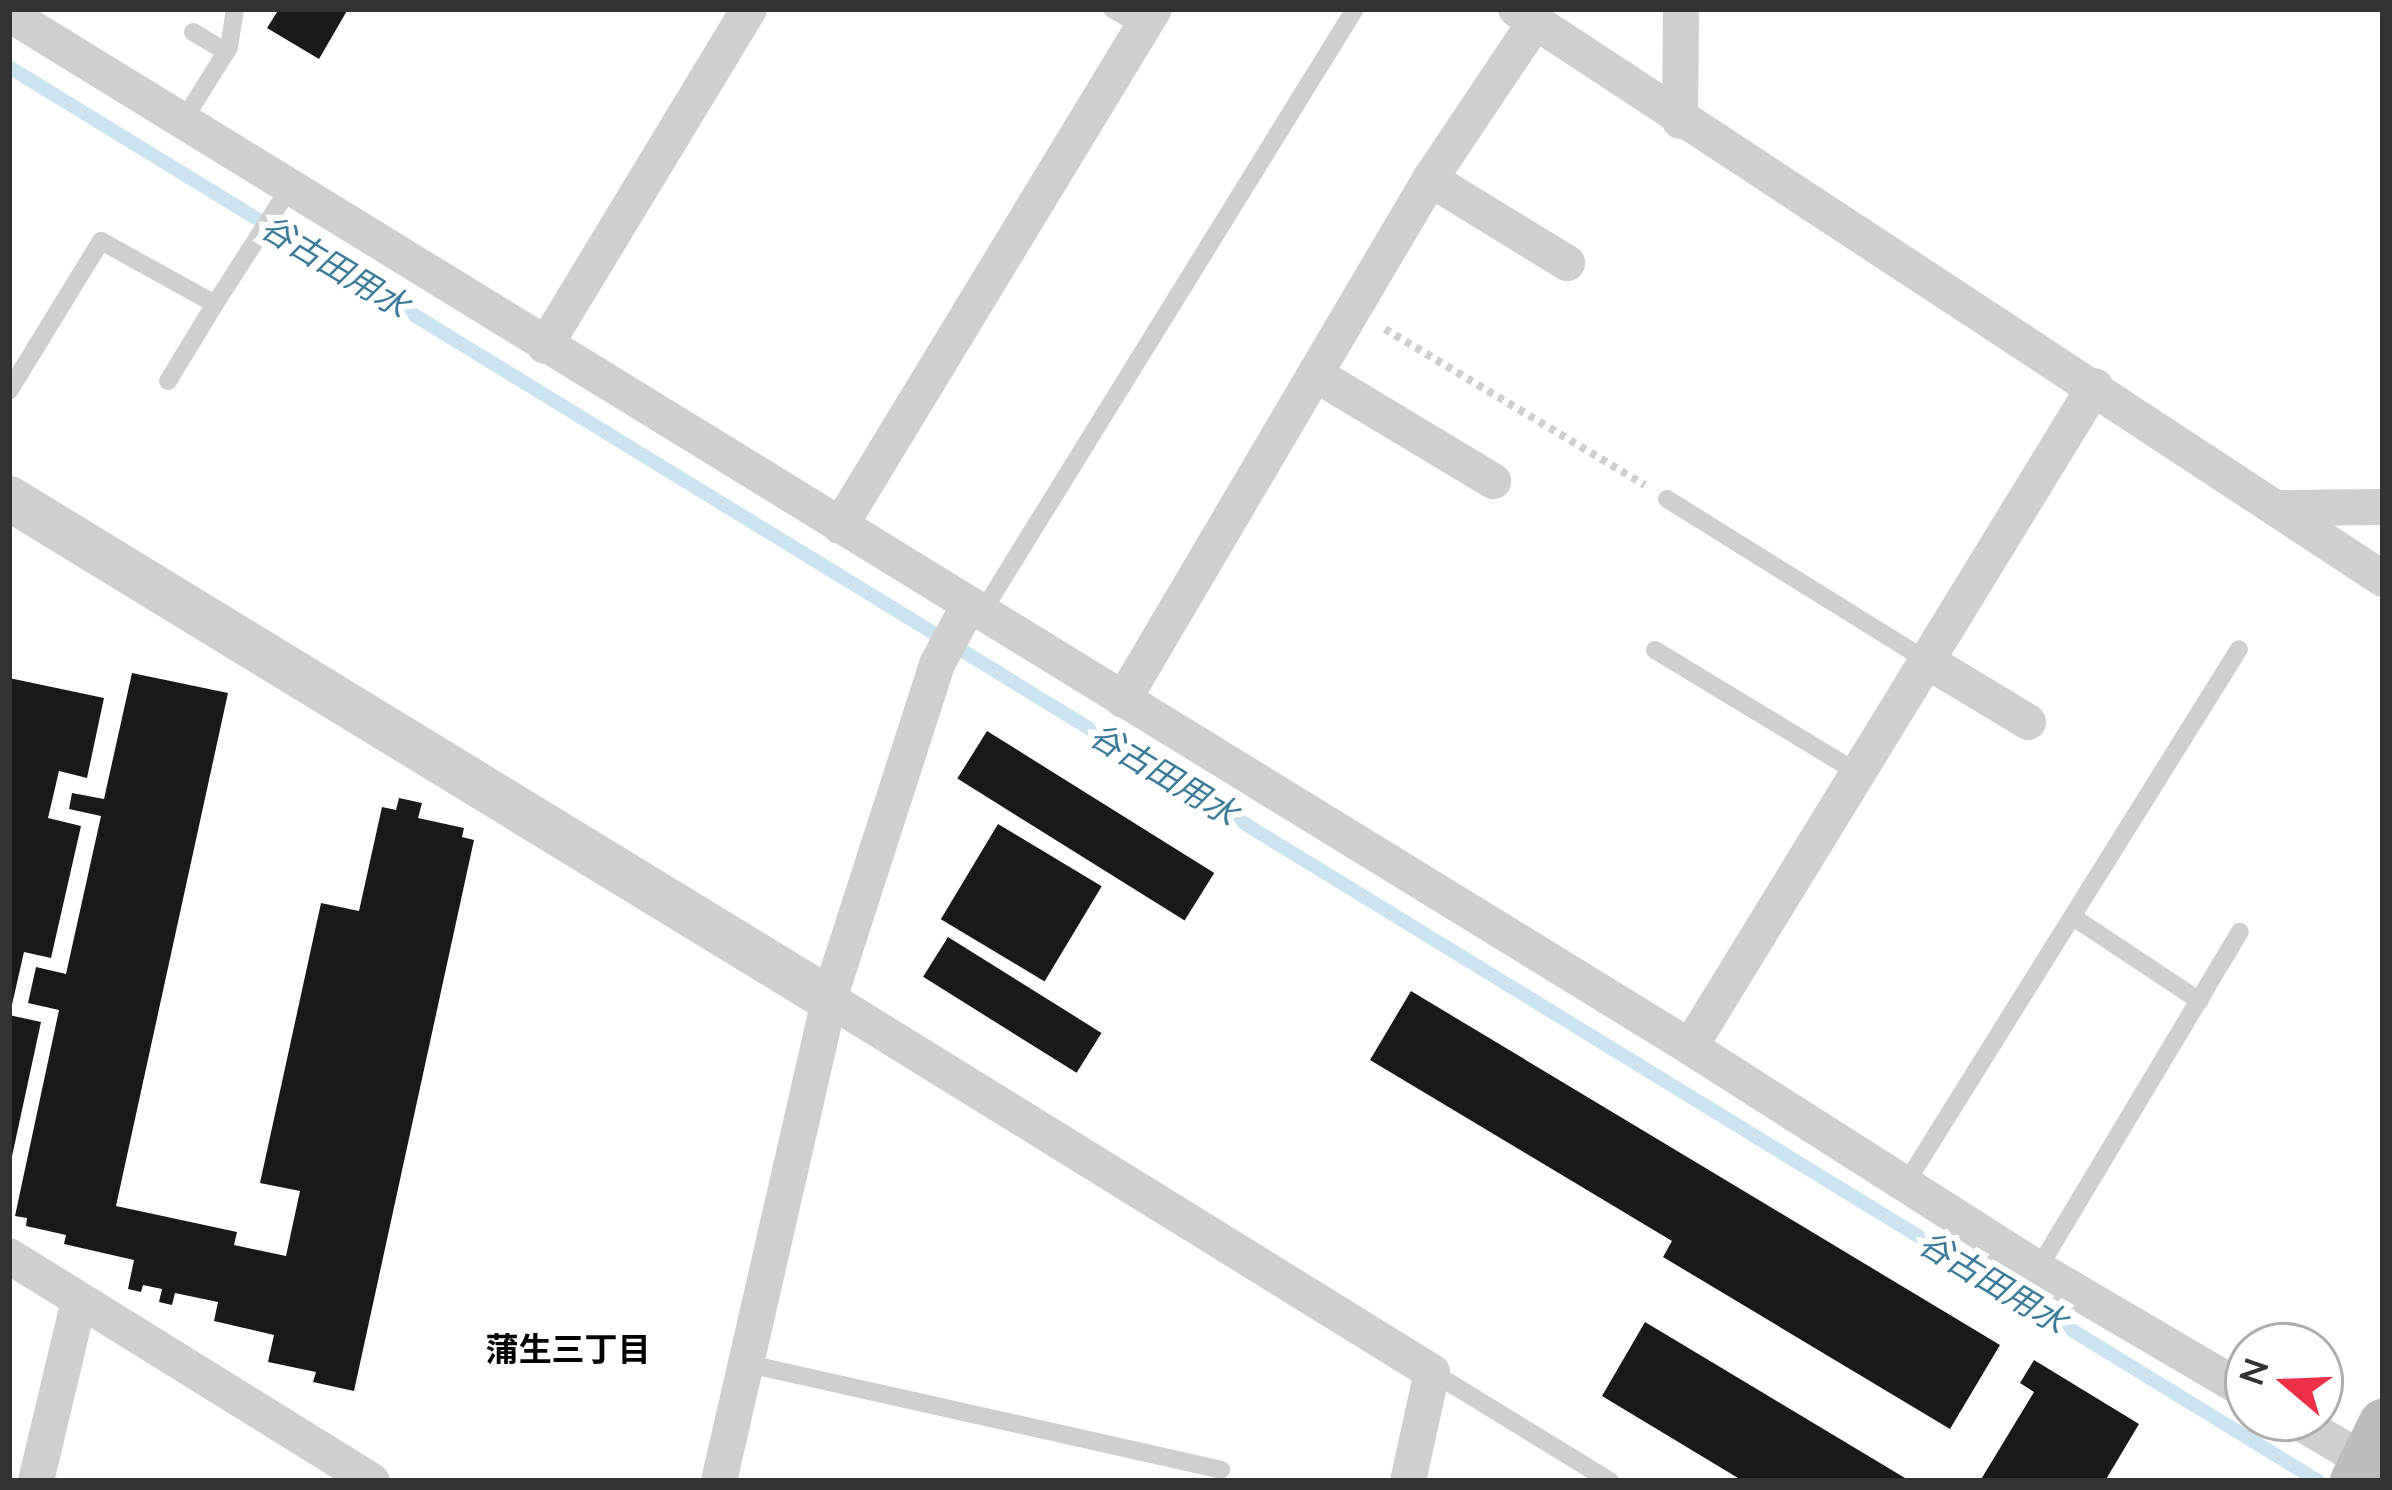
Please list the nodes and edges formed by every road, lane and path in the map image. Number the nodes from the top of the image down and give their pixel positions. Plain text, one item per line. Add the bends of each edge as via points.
1 (236, 9) edge
2 (748, 9) edge
3 (1355, 9) edge
4 (1681, 9) edge
5 (9, 14) edge
6 (1136, 15) edge
7 (1526, 15) edge
8 (193, 32) dead end
9 (226, 52) junction
10 (183, 121) junction
11 (1680, 121) junction
12 (1430, 179) junction
13 (290, 187) junction
14 (1567, 263) dead end
15 (215, 304) junction
16 (1353, 309) junction
17 (545, 346) junction
18 (1315, 374) junction
19 (168, 381) dead end
20 (2095, 386) junction
21 (9, 391) edge
22 (1493, 481) dead end
23 (9, 498) edge
24 (1667, 499) joint
25 (2383, 507) edge
26 (2276, 508) junction
27 (840, 526) junction
28 (2383, 579) edge
29 (975, 611) junction
30 (2239, 649) dead end
31 (1655, 650) dead end
32 (1927, 661) junction
33 (1124, 700) junction
34 (2028, 722) dead end
35 (1859, 774) junction
36 (2073, 917) junction
37 (2240, 932) dead end
38 (829, 999) junction
39 (2200, 1001) junction
40 (1690, 1047) junction
41 (1906, 1183) junction
42 (9, 1256) edge
43 (2038, 1269) junction
44 (80, 1300) junction
45 (744, 1364) junction
46 (1432, 1372) junction
47 (2224, 1378) edge
48 (2343, 1442) edge
49 (2372, 1456) edge
50 (1222, 1471) dead end
51 (36, 1481) edge
52 (372, 1481) edge
53 (719, 1481) edge
54 (1408, 1481) edge
55 (1610, 1481) edge

1 - 9 lane
2 - 17 street
3 - 29 lane
4 - 11 street
5 - 10 street
6 - 27 street
7 - 11 street
7 - 12 street
8 - 9 lane
9 - 10 lane
10 - 13 street
11 - 20 street
12 - 14 street
12 - 16 street
13 - 15 lane
13 - 17 street
15 - 19 lane
15 - 21 lane via 101,241
16 - 18 street
16 - 24 path
17 - 27 street
18 - 22 street
18 - 33 street
20 - 26 street
20 - 32 street
23 - 38 street
24 - 32 lane
25 - 26 street
26 - 28 street
27 - 29 street
29 - 33 street
29 - 38 street via 938,664
30 - 36 lane
31 - 35 lane
32 - 34 street
32 - 35 street
33 - 40 street
35 - 40 street
36 - 39 lane
36 - 41 lane
37 - 39 lane
38 - 45 street
38 - 46 street
39 - 43 lane
40 - 41 street
41 - 43 street
42 - 44 street
43 - 47 street
44 - 51 street
44 - 52 street
45 - 50 lane
45 - 53 street
46 - 54 street
46 - 55 lane
48 - 49 street

